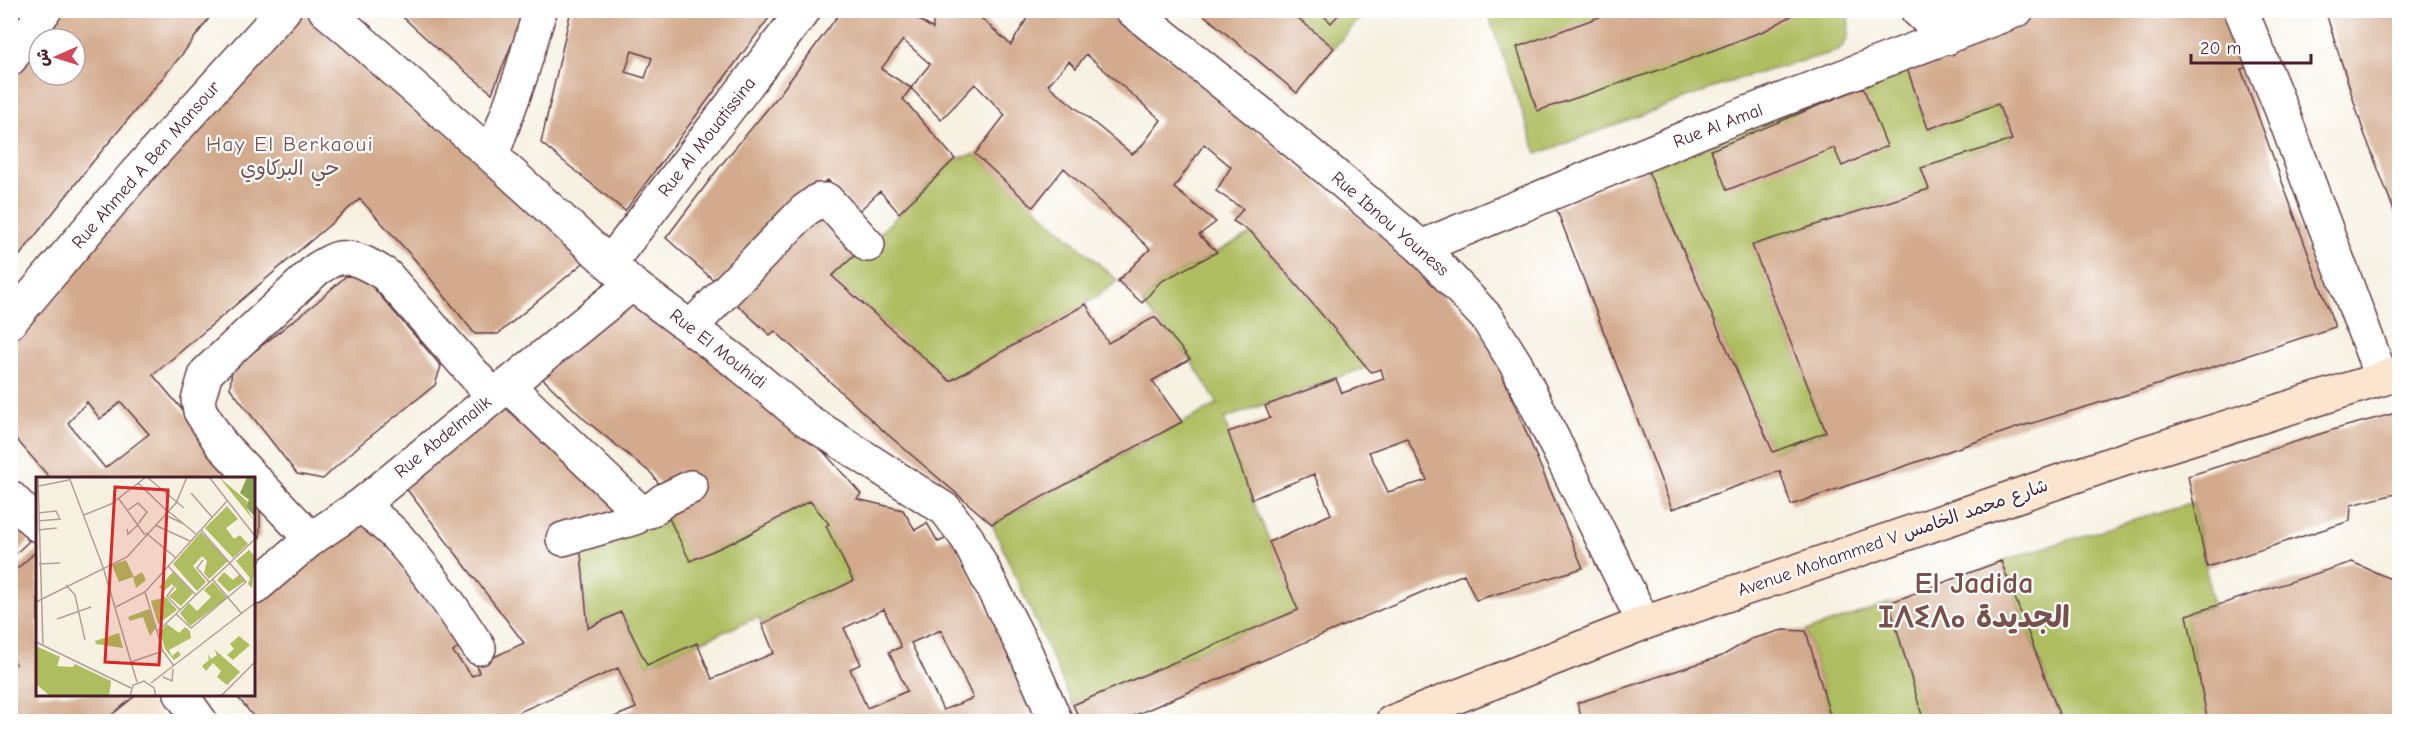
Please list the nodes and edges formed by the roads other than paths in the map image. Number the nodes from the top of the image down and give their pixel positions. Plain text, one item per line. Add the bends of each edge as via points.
1 (45, 10) edge
2 (284, 10) edge
3 (325, 10) edge
4 (540, 10) edge
5 (804, 10) edge
6 (1132, 10) edge
7 (1917, 10) edge
8 (2017, 10) edge
9 (2241, 10) edge
10 (358, 21) edge
11 (1947, 38) junction
12 (10, 59) edge
13 (492, 156) junction
14 (868, 245) dead end
15 (1421, 247) junction
16 (621, 274) junction
17 (10, 322) edge
18 (691, 327) junction
19 (2391, 376) edge
20 (500, 390) junction
21 (252, 477) edge
22 (255, 480) edge
23 (691, 487) dead end
24 (10, 497) edge
25 (361, 505) junction
26 (636, 509) junction
27 (36, 523) edge
28 (311, 539) junction
29 (563, 539) dead end
30 (255, 587) edge
31 (1644, 623) junction
32 (479, 648) dead end
33 (182, 696) edge
34 (201, 722) edge
35 (1056, 722) edge
36 (1392, 722) edge

1 - 12 street
2 - 17 street, Rue Ahmed A Ben Mansour via 150,157
3 - 10 street, Rue El Mouhidi
4 - 13 street
5 - 16 street, Rue Al Mouatissina
6 - 15 street, Rue Ibnou Youness
7 - 11 street
8 - 11 street, Rue Al Amal
9 - 19 street
10 - 13 street, Rue El Mouhidi
11 - 15 street, Rue Al Amal via 1721,123
13 - 16 street, Rue El Mouhidi
14 - 18 street via 827,200 819,200
15 - 31 street, Rue Ibnou Youness via 1487,318 1518,366
16 - 18 street, Rue El Mouhidi
16 - 20 street, Rue Abdelmalik
18 - 35 street, Rue El Mouhidi via 805,418 946,510 967,538
19 - 31 street, Avenue Mohammed V شارع محمد الخامس via 2125,459
20 - 21 street via 386,275 354,260 338,258 317,269 206,373 198,400 200,411 221,444
20 - 25 street, Rue Abdelmalik
20 - 26 street
22 - 28 street
23 - 26 street via 650,511
24 - 27 street
25 - 28 street, Rue Abdelmalik
25 - 32 street via 398,537 438,586
26 - 29 street via 635,518
28 - 30 street, Rue Abdelmalik
31 - 36 street, Avenue Mohammed V شارع محمد الخامس
33 - 34 street

